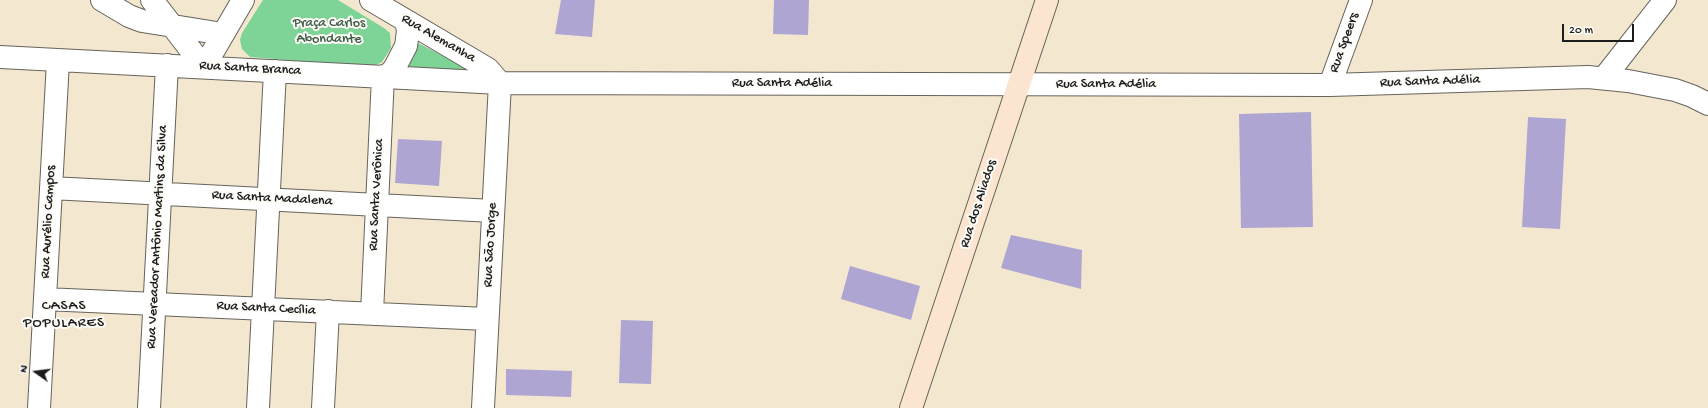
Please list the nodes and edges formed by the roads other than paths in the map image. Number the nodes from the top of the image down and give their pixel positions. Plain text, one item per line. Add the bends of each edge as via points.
1 (102, 0) edge
2 (152, 0) edge
3 (243, 0) edge
4 (371, 0) edge
5 (1047, 0) edge
6 (1361, 0) edge
7 (1665, 0) edge
8 (406, 21) junction
9 (171, 26) junction
10 (223, 34) junction
11 (0, 57) edge
12 (58, 61) junction
13 (167, 65) junction
14 (204, 67) junction
15 (275, 71) junction
16 (384, 77) junction
17 (1604, 78) junction
18 (500, 83) junction
19 (1019, 85) junction
20 (1330, 85) junction
21 (1708, 104) edge
22 (51, 188) junction
23 (161, 194) junction
24 (268, 199) junction
25 (377, 205) junction
26 (493, 211) junction
27 (45, 298) junction
28 (155, 304) junction
29 (263, 308) junction
30 (328, 311) junction
31 (372, 313) junction
32 (487, 319) junction
33 (39, 408) edge
34 (149, 408) edge
35 (258, 408) edge
36 (323, 408) edge
37 (483, 408) edge
38 (911, 408) edge

1 - 9 street via 142,21
2 - 9 street
3 - 10 street
4 - 8 street, Rua Alemanha
5 - 19 street, Rua dos Aliados
6 - 20 street, Rua Speers
7 - 17 street
8 - 16 street via 406,46 394,69
8 - 18 street, Rua Alemanha via 488,69
9 - 10 street
9 - 14 street
10 - 14 street
11 - 12 street, Rua Santa Branca
12 - 13 street, Rua Santa Branca
12 - 22 street, Rua Aurélio Campos
13 - 14 street, Rua Santa Branca
13 - 23 street, Rua Vereador Antônio Martins da Silva
14 - 15 street, Rua Santa Branca
15 - 16 street, Rua Santa Branca
15 - 24 street
16 - 18 street, Rua Santa Branca
16 - 25 street, Rua Santa Verônica
17 - 20 street, Rua Santa Adélia
17 - 21 street, Rua Santa Adélia via 1675,90
18 - 19 street, Rua Santa Adélia
18 - 26 street, Rua São Jorge
19 - 20 street, Rua Santa Adélia
19 - 38 street, Rua dos Aliados
22 - 23 street, Rua Santa Madalena
22 - 27 street, Rua Aurélio Campos
23 - 24 street, Rua Santa Madalena
23 - 28 street, Rua Vereador Antônio Martins da Silva
24 - 25 street, Rua Santa Madalena
24 - 29 street
25 - 26 street, Rua Santa Madalena
25 - 31 street, Rua Santa Verônica
26 - 32 street, Rua São Jorge
27 - 28 street, Rua Santa Cecília
27 - 33 street, Rua Aurélio Campos
28 - 29 street, Rua Santa Cecília
28 - 34 street, Rua Vereador Antônio Martins da Silva
29 - 30 street, Rua Santa Cecília
29 - 35 street
30 - 31 street, Rua Santa Cecília
30 - 36 street
31 - 32 street, Rua Santa Cecília
32 - 37 street, Rua São Jorge

